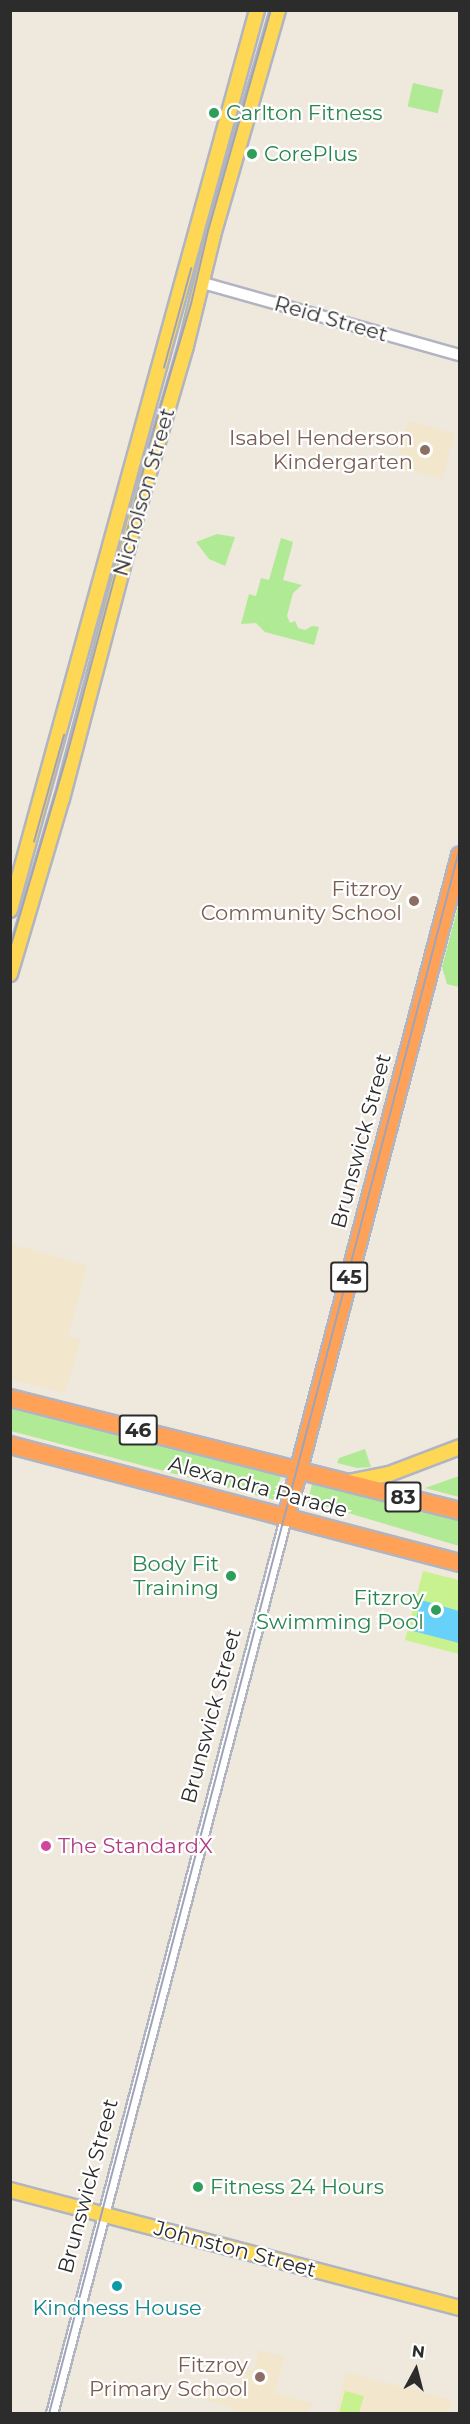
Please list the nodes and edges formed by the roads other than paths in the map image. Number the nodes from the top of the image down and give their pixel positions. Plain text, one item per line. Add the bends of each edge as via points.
1 (257, 10) edge
2 (278, 10) edge
3 (223, 139) junction
4 (239, 142) junction
5 (182, 279) junction
6 (203, 283) junction
7 (459, 355) edge
8 (459, 855) edge
9 (10, 910) edge
10 (10, 974) edge
11 (10, 1398) edge
12 (10, 1445) edge
13 (459, 1447) edge
14 (298, 1471) junction
15 (346, 1483) junction
16 (459, 1511) edge
17 (286, 1518) junction
18 (459, 1563) edge
19 (10, 2190) edge
20 (103, 2214) junction
21 (459, 2308) edge
22 (52, 2414) edge

1 - 3 main road, Nicholson Street
2 - 4 main road, Nicholson Street
3 - 4 main road
3 - 5 main road, Nicholson Street
4 - 6 main road, Nicholson Street
5 - 6 main road
5 - 9 main road, Nicholson Street
6 - 7 street, Reid Street
6 - 10 main road, Nicholson Street
8 - 14 highway, Brunswick Street / 45
11 - 14 highway, Alexandra Parade / 46
12 - 17 highway, Alexandra Parade / 46
13 - 15 main road, 46 via 389,1474
14 - 15 highway, Alexandra Parade / 46
14 - 17 highway, Brunswick Street / 45
15 - 16 highway, Alexandra Parade / 83
17 - 18 highway, Alexandra Parade / 46
17 - 20 street, Brunswick Street / 45
19 - 20 main road, Johnston Street
20 - 21 main road, Johnston Street
20 - 22 street, Brunswick Street / 45

